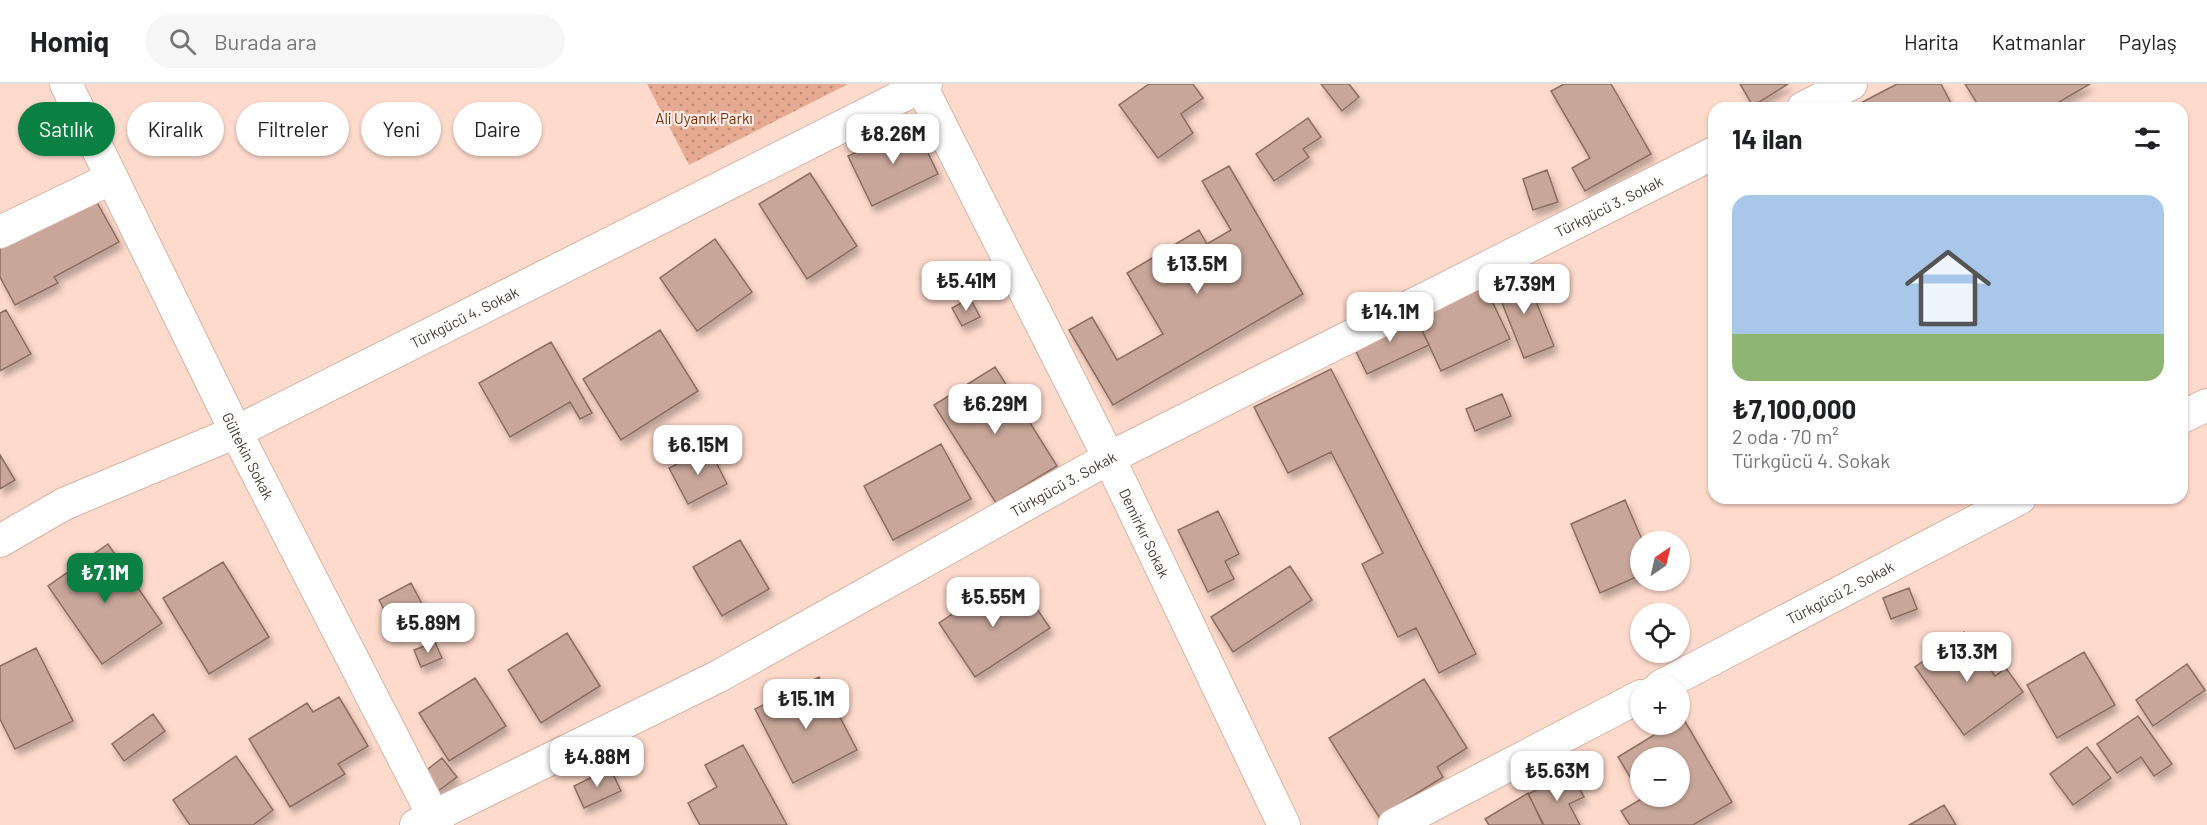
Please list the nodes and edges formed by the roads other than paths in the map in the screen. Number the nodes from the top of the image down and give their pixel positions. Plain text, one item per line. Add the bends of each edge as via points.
1 (66, 84) edge
2 (1851, 84) edge
3 (922, 85) edge
4 (1815, 102) edge
5 (1708, 156) edge
6 (112, 178) junction
7 (0, 232) edge
8 (2207, 405) edge
9 (2188, 414) edge
10 (236, 432) junction
11 (1109, 458) junction
12 (2009, 504) edge
13 (0, 541) edge
14 (1682, 675) edge
15 (1630, 702) edge
16 (429, 822) edge
17 (1284, 825) edge
18 (1394, 825) edge

1 - 6 street, Gültekin Sokak
2 - 4 street
3 - 10 street, Türkgücü 4. Sokak
3 - 11 street, Demirkır Sokak
5 - 11 street, Türkgücü 3. Sokak
6 - 7 street
6 - 10 street, Gültekin Sokak
8 - 9 street
10 - 13 street, Türkgücü 4. Sokak via 64,504
10 - 16 street, Gültekin Sokak
11 - 16 street, Türkgücü 3. Sokak via 719,676
11 - 17 street, Demirkır Sokak
12 - 14 street, Türkgücü 2. Sokak
15 - 18 street

